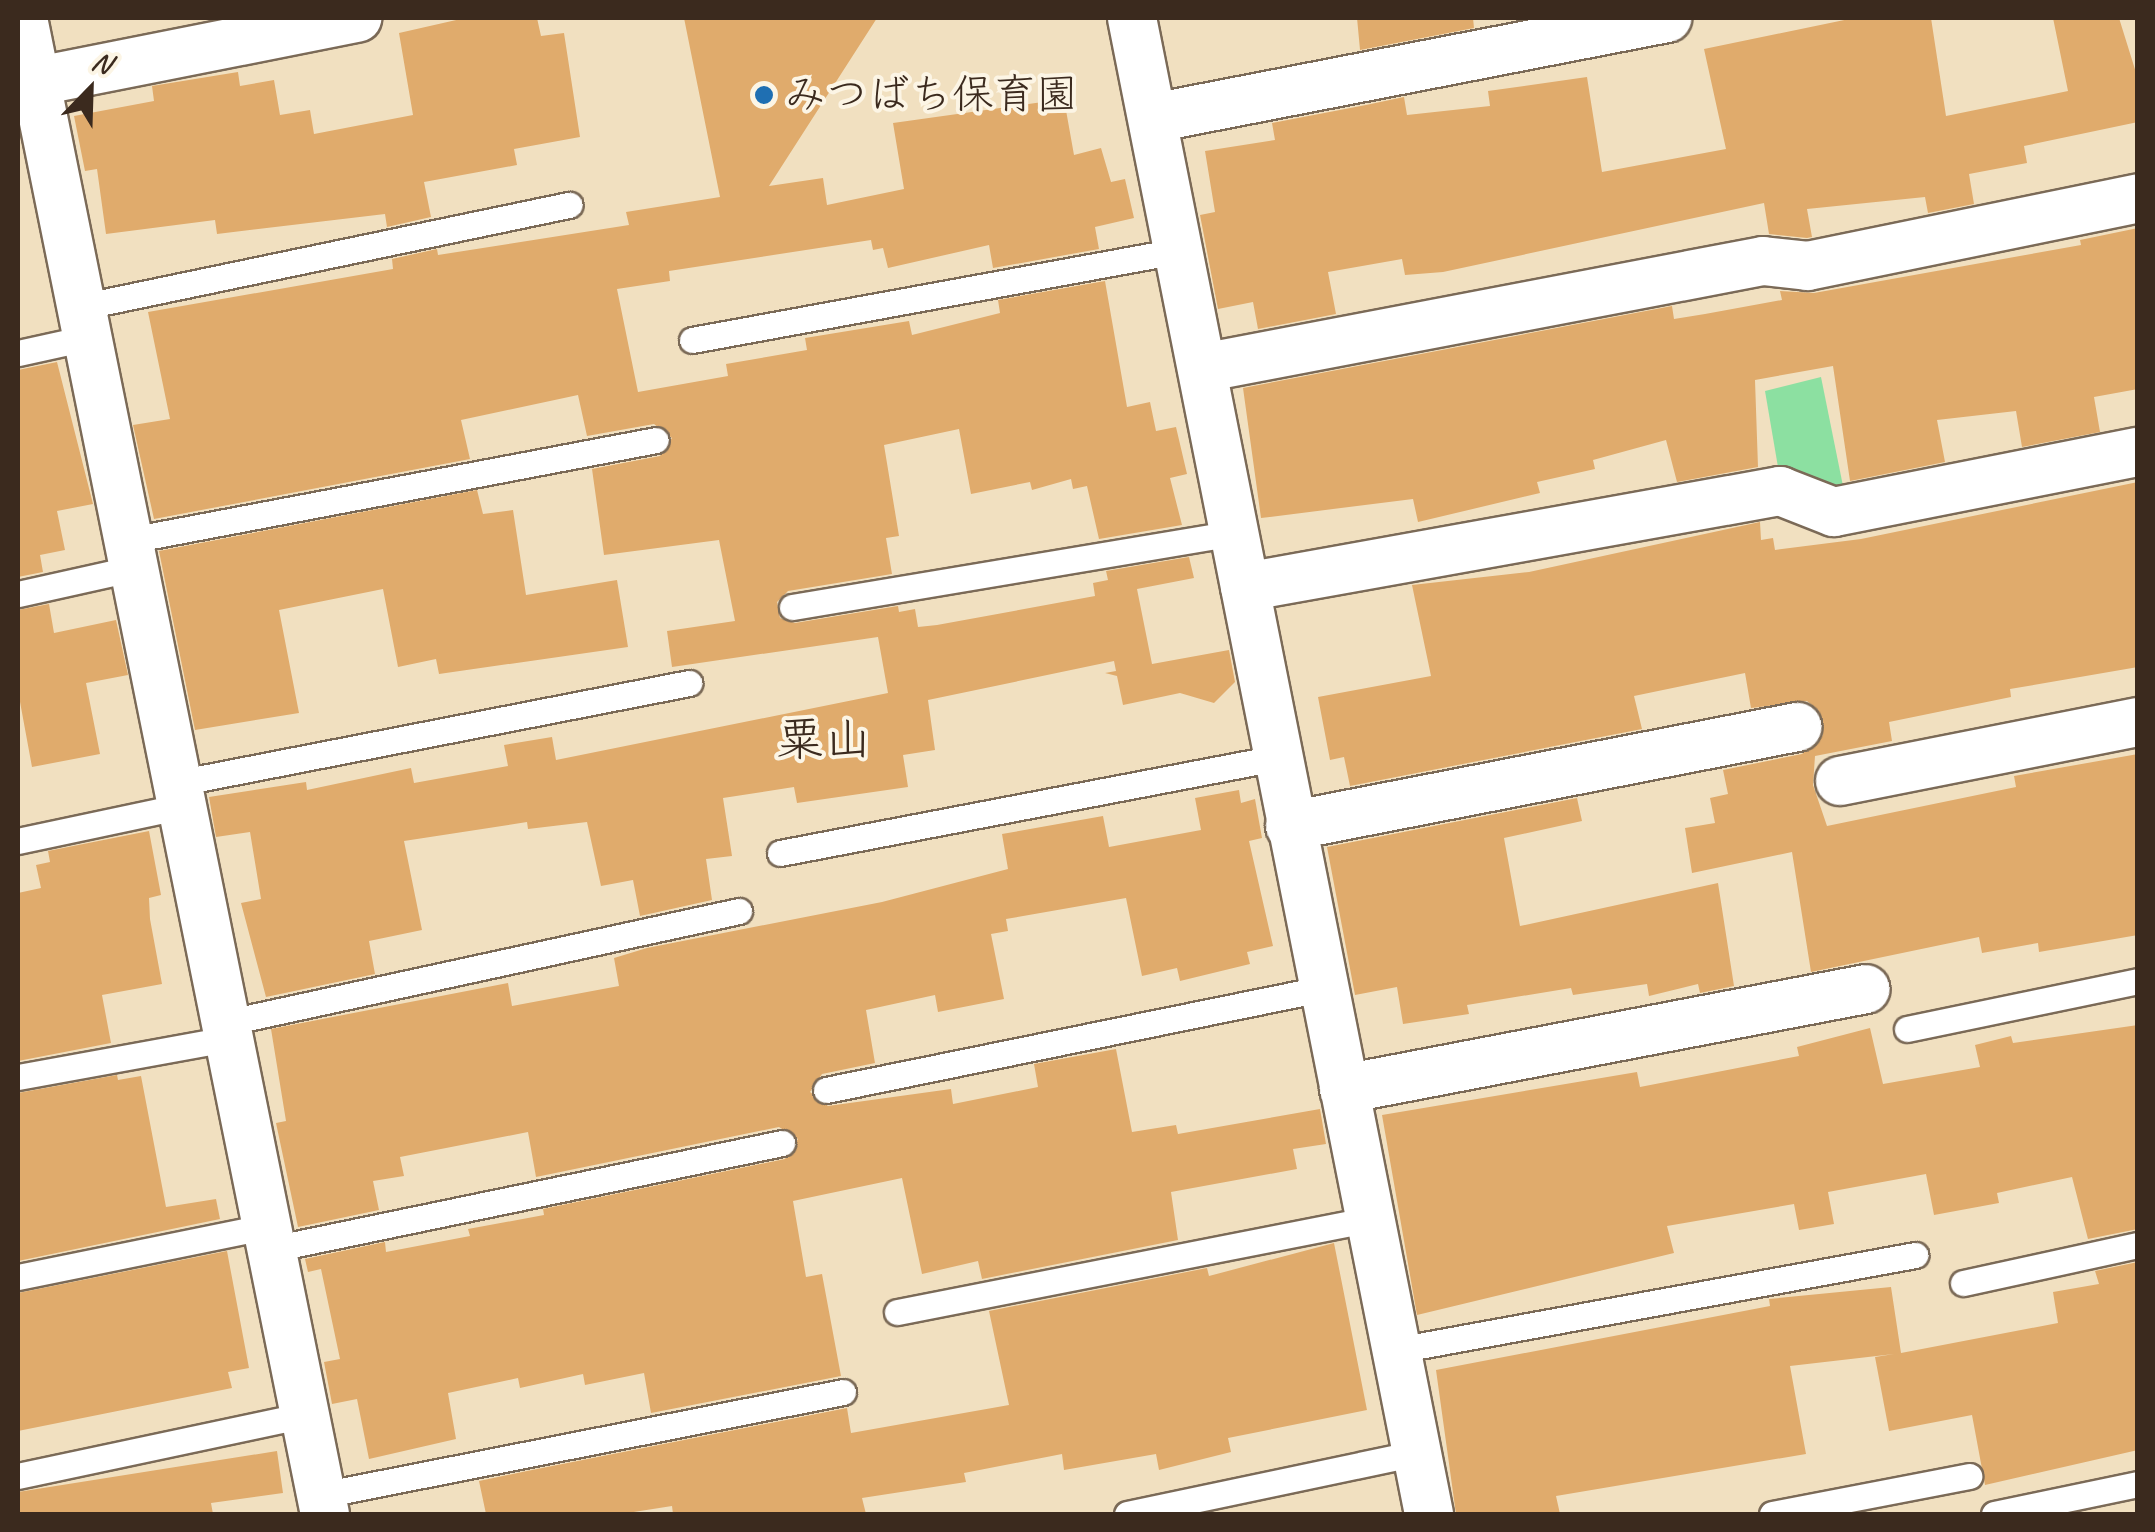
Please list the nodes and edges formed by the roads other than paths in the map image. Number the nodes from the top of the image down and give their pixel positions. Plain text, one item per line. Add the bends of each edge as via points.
1 (23, 18) edge
2 (357, 18) edge
3 (1132, 18) edge
4 (1667, 18) edge
5 (304, 23) edge
6 (26, 84) edge
7 (1153, 118) junction
8 (2138, 198) edge
9 (570, 205) dead end
10 (1177, 251) junction
11 (88, 322) junction
12 (692, 340) dead end
13 (18, 352) edge
14 (1202, 368) junction
15 (656, 440) dead end
16 (2138, 452) edge
17 (1234, 533) junction
18 (133, 554) junction
19 (1245, 587) junction
20 (18, 594) edge
21 (792, 607) dead end
22 (688, 683) dead end
23 (2138, 722) edge
24 (1797, 727) dead end
25 (1276, 758) junction
26 (1840, 781) dead end
27 (180, 795) junction
28 (1290, 826) junction
29 (18, 841) edge
30 (780, 853) dead end
31 (738, 911) dead end
32 (2138, 982) edge
33 (1326, 988) junction
34 (1866, 989) dead end
35 (1908, 1029) dead end
36 (231, 1030) junction
37 (18, 1077) edge
38 (1344, 1089) junction
39 (826, 1090) dead end
40 (782, 1143) dead end
41 (1368, 1220) junction
42 (270, 1237) junction
43 (2138, 1246) edge
44 (1915, 1254) dead end
45 (18, 1277) edge
46 (1964, 1283) dead end
47 (897, 1312) dead end
48 (1396, 1350) junction
49 (843, 1392) dead end
50 (306, 1415) junction
51 (1417, 1453) junction
52 (18, 1476) edge
53 (1969, 1476) dead end
54 (2138, 1484) edge
55 (323, 1505) edge
56 (1127, 1514) edge
57 (1428, 1514) edge
58 (1772, 1514) edge
59 (1994, 1514) edge

1 - 6 street
2 - 5 street
3 - 7 street
4 - 7 street
5 - 6 street
6 - 11 street
7 - 10 street
8 - 14 street via 1808,266 1763,261
9 - 11 lane
10 - 12 lane
10 - 14 street
11 - 13 lane
11 - 18 street
14 - 17 street
15 - 18 lane
16 - 19 street via 1834,512 1780,491
17 - 19 street
17 - 21 lane
18 - 20 lane
18 - 27 street
19 - 25 street
22 - 27 lane
23 - 26 street
24 - 28 street
25 - 28 street
25 - 30 lane
27 - 29 lane
27 - 36 street
28 - 33 street
31 - 36 lane
32 - 35 lane
33 - 38 street
33 - 39 lane
34 - 38 street
36 - 37 lane
36 - 42 street
38 - 41 street
40 - 42 lane
41 - 47 lane
41 - 48 street
42 - 45 lane
42 - 50 street
43 - 46 lane
44 - 48 lane
48 - 51 street
49 - 55 lane
50 - 52 lane
50 - 55 street
51 - 56 lane
51 - 57 street
53 - 58 lane
54 - 59 lane

